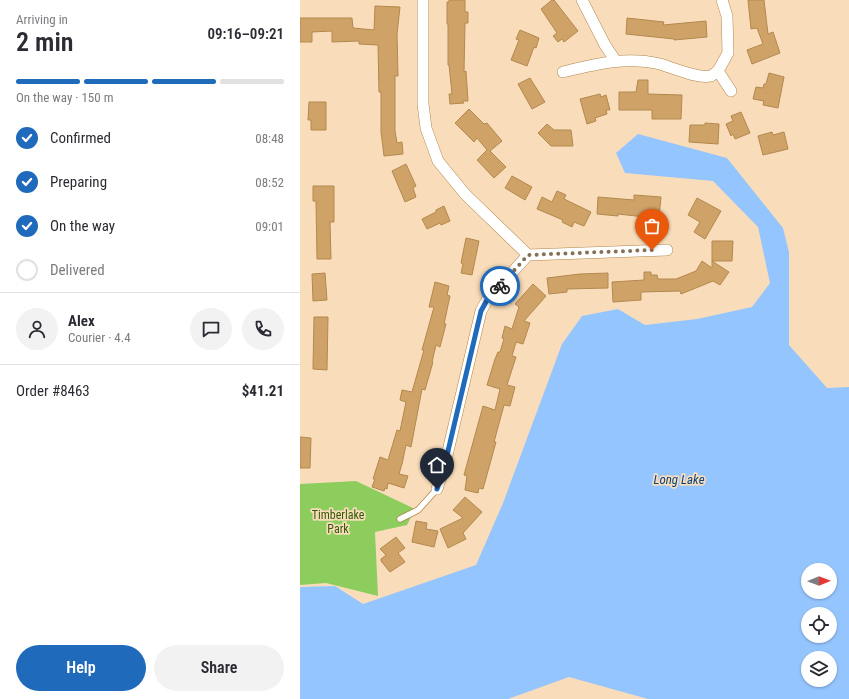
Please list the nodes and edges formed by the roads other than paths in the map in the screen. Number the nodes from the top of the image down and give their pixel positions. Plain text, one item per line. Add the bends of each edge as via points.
1 (423, 0) edge
2 (582, 0) edge
3 (722, 0) edge
4 (615, 60) junction
5 (718, 71) junction
6 (563, 72) dead end
7 (731, 91) dead end
8 (667, 250) dead end
9 (528, 255) junction
10 (437, 489) joint
11 (400, 519) dead end

1 - 9 street via 423,104 426,128 438,161 465,194
2 - 4 street
3 - 5 street via 726,16 728,53
4 - 5 street via 646,62 698,75 710,76
4 - 6 street
5 - 7 street
8 - 9 street
9 - 10 street via 487,300 481,311
10 - 11 lane via 418,510

